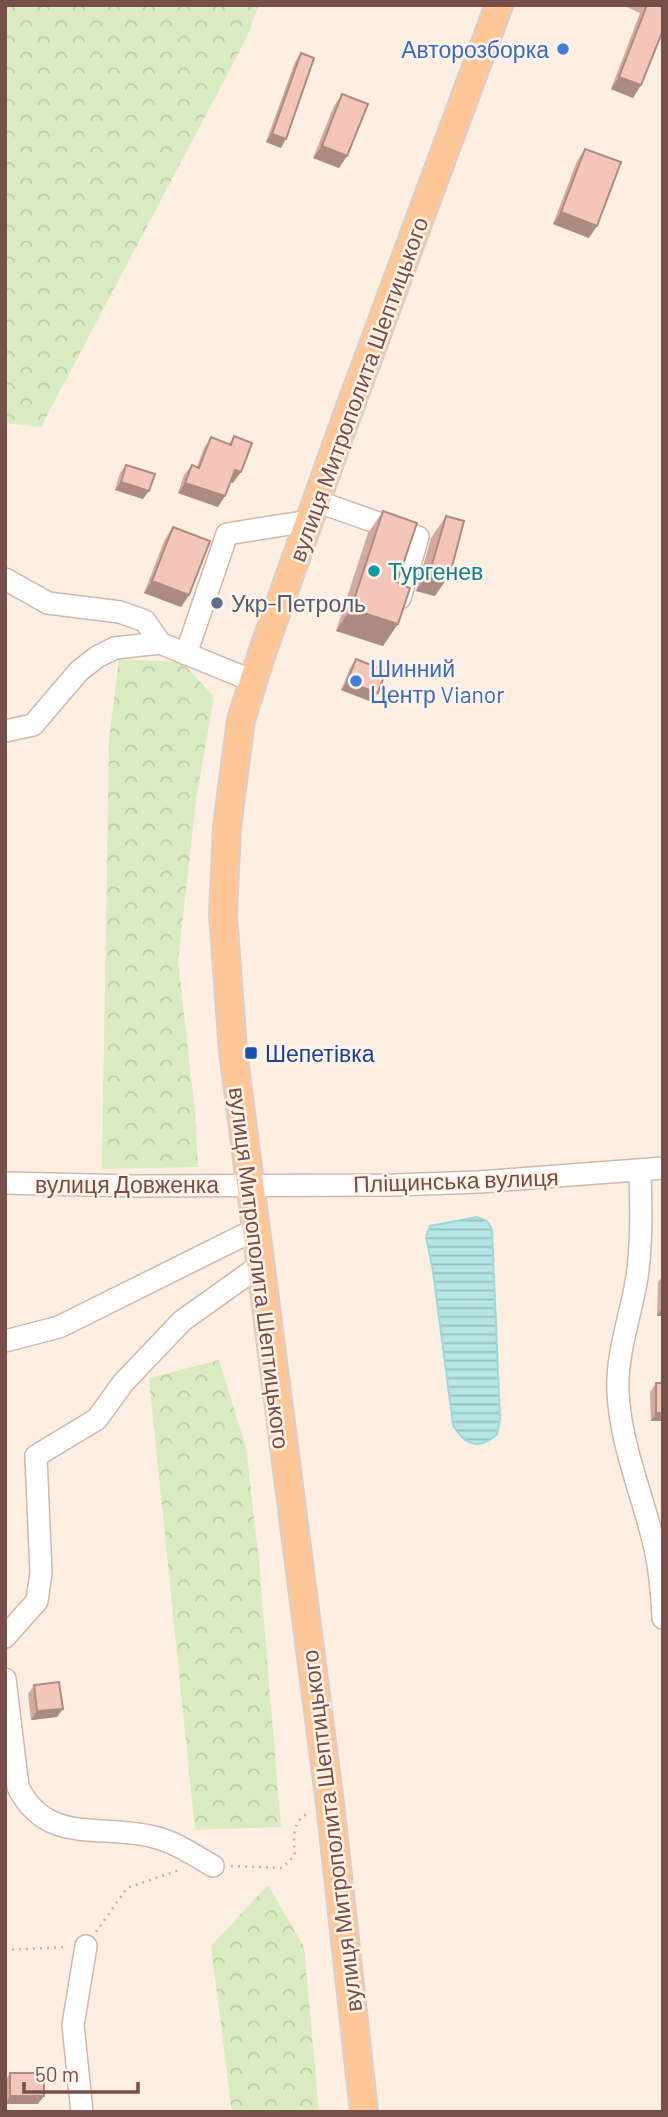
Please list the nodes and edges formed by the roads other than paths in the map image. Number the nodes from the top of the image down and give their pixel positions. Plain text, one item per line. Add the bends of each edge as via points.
1 (499, 5) edge
2 (312, 511) junction
3 (5, 579) edge
4 (400, 598) edge
5 (160, 643) junction
6 (186, 654) junction
7 (253, 681) junction
8 (5, 732) edge
9 (663, 1168) edge
10 (640, 1170) junction
11 (5, 1183) edge
12 (249, 1185) junction
13 (254, 1230) junction
14 (259, 1266) junction
15 (5, 1341) edge
16 (658, 1544) edge
17 (663, 1618) edge
18 (5, 1637) edge
19 (5, 1679) edge
20 (213, 1866) dead end
21 (86, 1946) road end
22 (82, 2112) edge
23 (364, 2112) edge

1 - 2 main road, вулиця Митрополита Шептицького
2 - 4 street via 418,537
2 - 6 street via 227,534
2 - 7 main road, вулиця Митрополита Шептицького
3 - 5 street via 48,603 120,612 145,621
5 - 6 street
5 - 8 street via 115,648 97,657 79,671 33,725
6 - 7 street
7 - 12 main road, вулиця Митрополита Шептицького via 241,720 227,827 223,914
9 - 10 street, Пліщинська вулиця
10 - 12 street, Пліщинська вулиця via 480,1182
10 - 16 street via 637,1274 620,1352 618,1394 628,1457
11 - 12 street, вулиця Довженка
12 - 13 main road, вулиця Митрополита Шептицького
13 - 14 main road, вулиця Митрополита Шептицького
13 - 15 street via 59,1327
14 - 18 street via 183,1321 123,1383 97,1419 36,1456 41,1573 37,1601
14 - 23 main road, вулиця Митрополита Шептицького via 330,1804
16 - 17 street
19 - 20 street via 18,1787 37,1815 58,1825 152,1836
21 - 22 street via 73,2025

